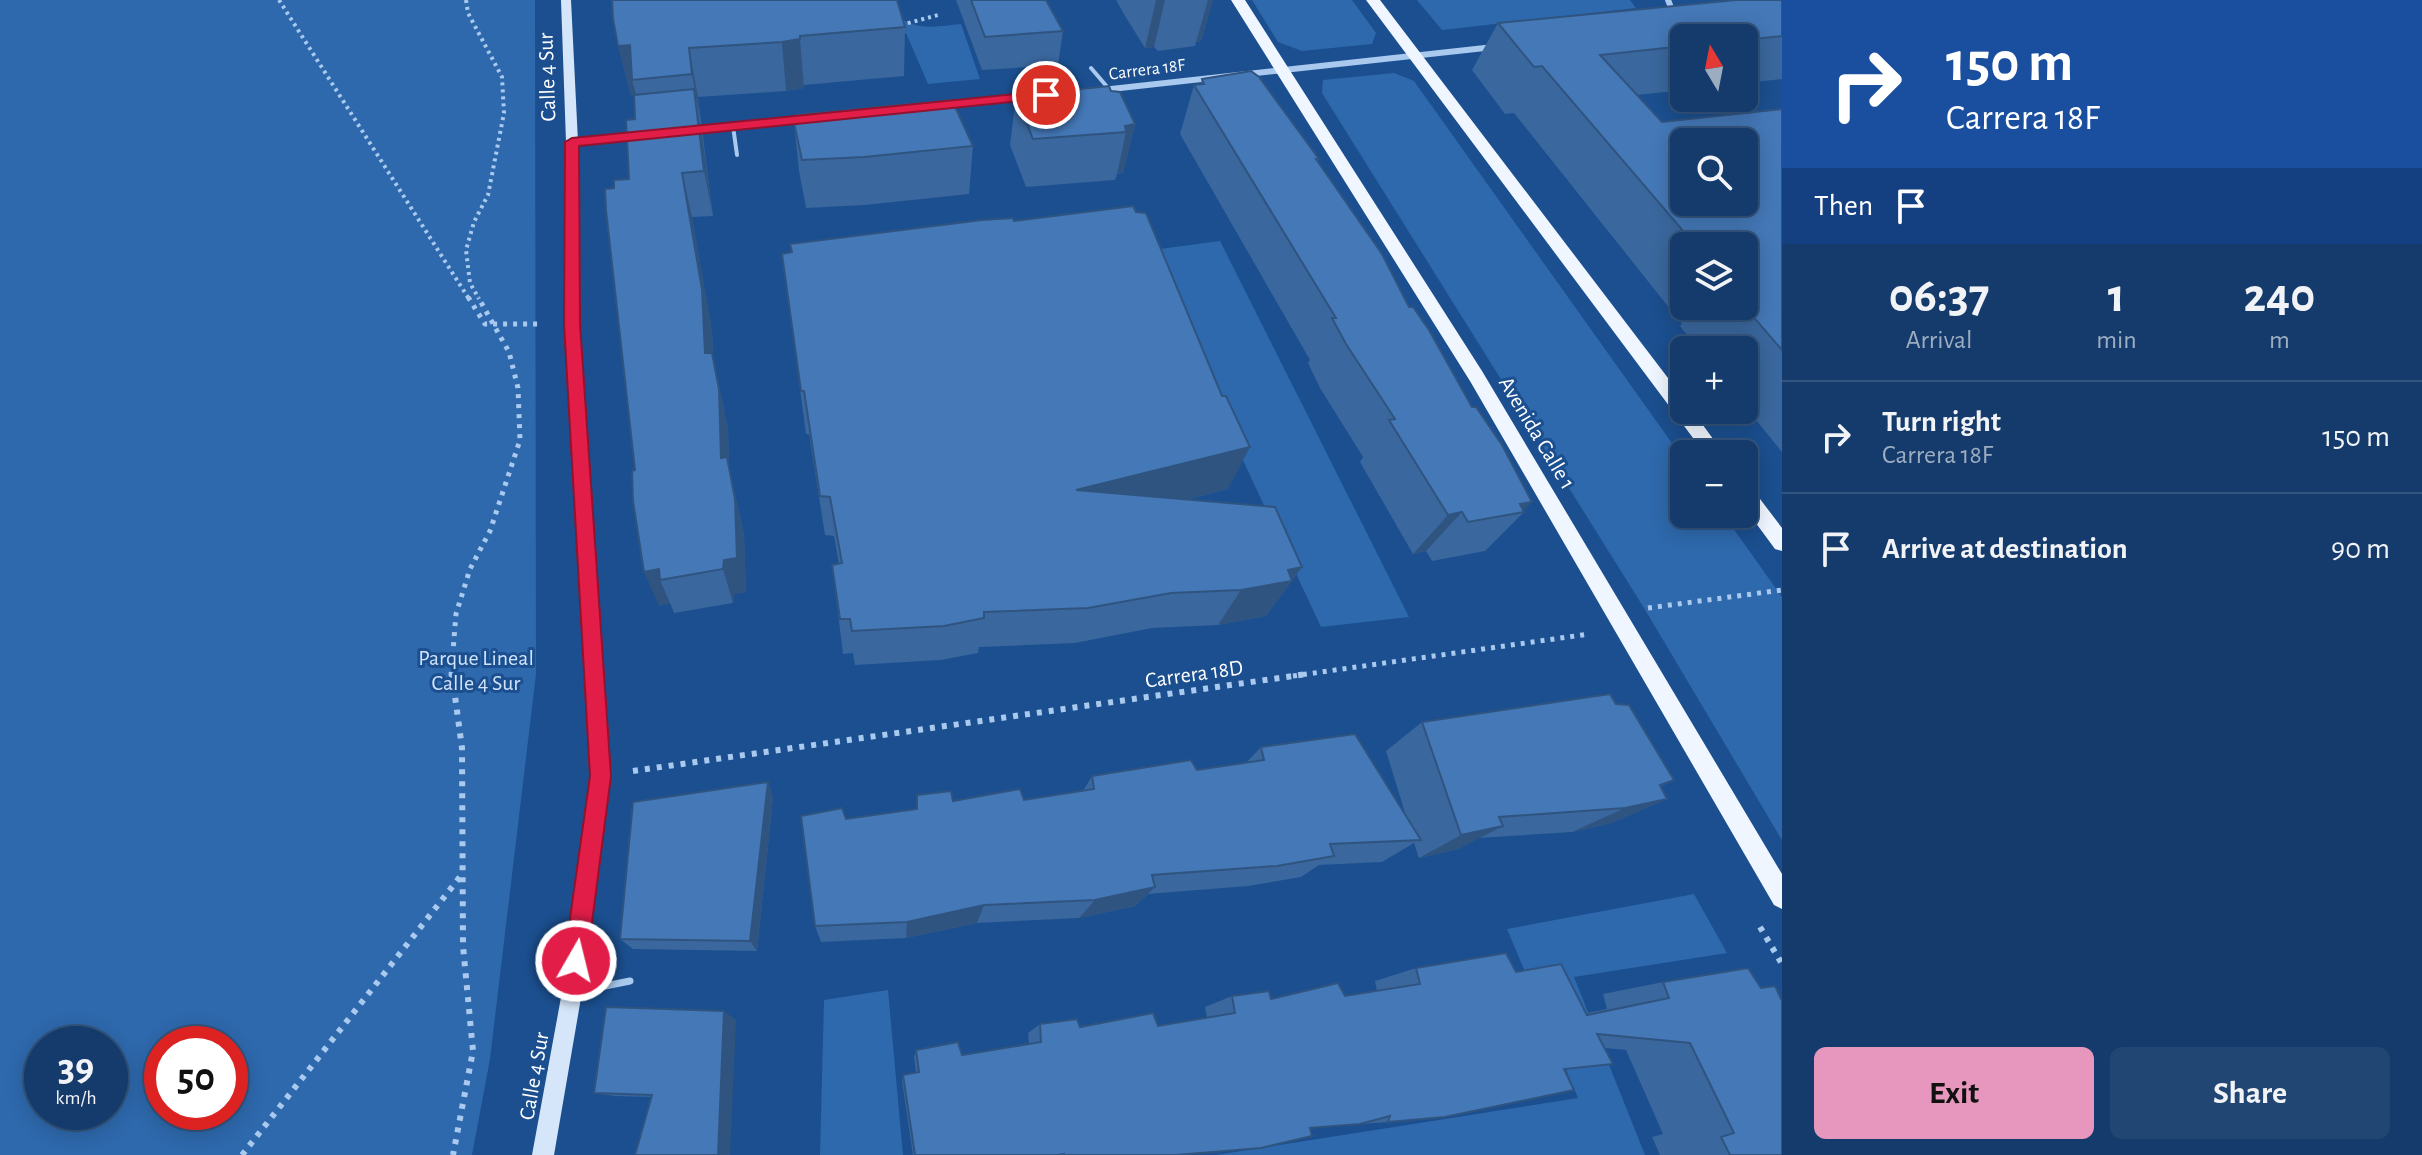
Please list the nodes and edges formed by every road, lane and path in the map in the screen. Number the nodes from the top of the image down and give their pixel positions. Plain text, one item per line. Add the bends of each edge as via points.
1 (279, 0) edge
2 (466, 0) edge
3 (566, 0) edge
4 (1238, 0) edge
5 (1373, 0) edge
6 (1668, 0) edge
7 (938, 15) dead end
8 (1666, 23) edge
9 (893, 26) edge
10 (1501, 46) edge
11 (1413, 56) junction
12 (1091, 68) dead end
13 (1282, 71) junction
14 (1109, 89) junction
15 (1093, 91) edge
16 (1030, 97) edge
17 (936, 106) edge
18 (811, 118) edge
19 (733, 126) junction
20 (689, 131) edge
21 (645, 135) edge
22 (572, 142) junction
23 (737, 155) dead end
24 (494, 324) junction
25 (572, 324) junction
26 (1704, 440) edge
27 (1758, 511) edge
28 (1782, 543) edge
29 (1782, 590) edge
30 (1626, 630) junction
31 (601, 776) junction
32 (463, 873) junction
33 (1782, 897) edge
34 (630, 981) dead end
35 (572, 992) junction
36 (242, 1155) edge
37 (453, 1155) edge
38 (543, 1155) edge

1 - 24 path via 485,324
2 - 24 path via 502,77 504,113 488,195 466,250 470,283
3 - 22 main road, Calle 4 Sur
4 - 13 main road, Avenida Calle 1
5 - 11 main road
6 - 8 street via 1674,17
7 - 9 path
10 - 11 street, Carrera 18F
11 - 13 street, Carrera 18F
11 - 26 main road
12 - 14 lane
13 - 14 street, Carrera 18F
13 - 30 main road, Avenida Calle 1 via 1476,376
14 - 15 street, Carrera 18F
16 - 17 street
18 - 19 street
19 - 20 street
19 - 23 lane
21 - 22 street
22 - 25 main road, Calle 4 Sur
24 - 25 path
24 - 32 path via 509,352 518,388 520,440 456,614 451,682 462,748
25 - 31 main road, Calle 4 Sur
27 - 28 main road
29 - 30 path via 1644,608
30 - 31 path, Carrera 18D
30 - 33 main road, Avenida Calle 1
31 - 35 main road, Calle 4 Sur
32 - 36 path
32 - 37 path via 463,946 473,1051
34 - 35 lane
35 - 38 main road, Calle 4 Sur

